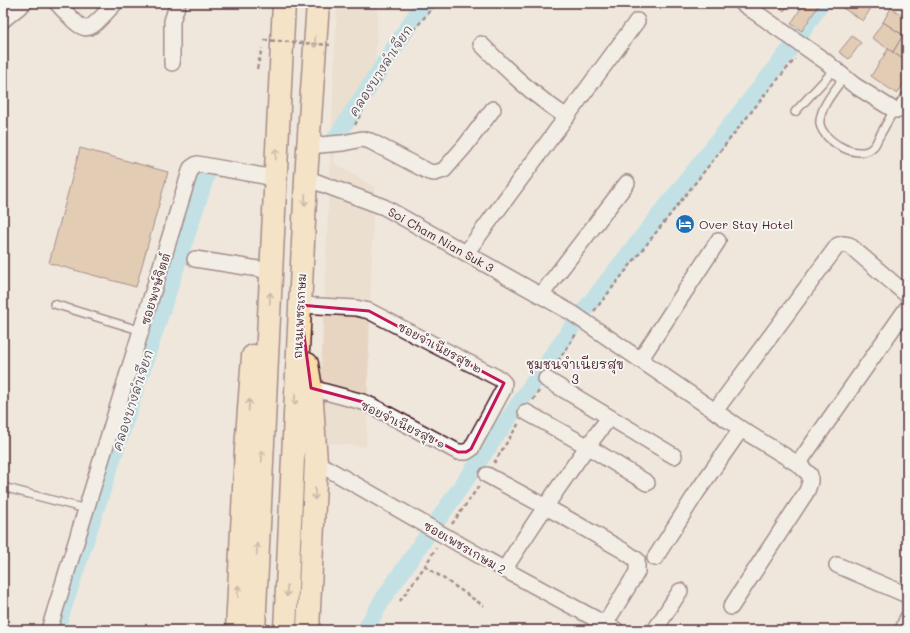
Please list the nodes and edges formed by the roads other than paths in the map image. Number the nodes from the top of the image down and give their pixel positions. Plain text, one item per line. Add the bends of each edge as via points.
1 (24, 3) edge
2 (57, 3) edge
3 (115, 3) edge
4 (178, 3) edge
5 (284, 3) edge
6 (318, 3) edge
7 (742, 3) edge
8 (3, 20) edge
9 (637, 21) dead end
10 (481, 44) dead end
11 (172, 64) dead end
12 (839, 73) junction
13 (902, 105) edge
14 (493, 109) dead end
15 (795, 112) dead end
16 (567, 117) junction
17 (308, 146) junction
18 (275, 178) junction
19 (306, 178) junction
20 (626, 183) dead end
21 (718, 241) dead end
22 (466, 253) junction
23 (194, 259) dead end
24 (272, 271) junction
25 (541, 295) junction
26 (907, 295) edge
27 (54, 304) dead end
28 (907, 308) edge
29 (299, 310) junction
30 (269, 329) junction
31 (142, 331) junction
32 (640, 360) junction
33 (546, 379) road end
34 (311, 388) junction
35 (715, 411) junction
36 (526, 412) road end
37 (609, 418) junction
38 (741, 429) junction
39 (587, 446) junction
40 (471, 450) joint
41 (674, 456) dead end
42 (316, 462) junction
43 (798, 464) junction
44 (487, 475) road end
45 (647, 483) dead end
46 (3, 486) edge
47 (545, 506) junction
48 (86, 509) junction
49 (655, 558) dead end
50 (837, 565) dead end
51 (504, 570) junction
52 (680, 591) dead end
53 (907, 595) edge
54 (731, 607) dead end
55 (907, 619) edge
56 (613, 628) edge
57 (49, 630) edge
58 (237, 630) edge
59 (254, 630) edge
60 (285, 630) edge
61 (308, 630) edge
62 (655, 630) edge
63 (903, 630) edge

1 - 8 street
2 - 3 street via 80,27 87,28 92,27
4 - 11 street via 172,21
18 -> 5 main road
6 -> 17 main road, ถนนเพชรเกษม
7 - 12 street
9 - 16 street
10 - 16 street via 525,87
12 - 13 street via 854,85
12 - 13 lane via 819,121 822,131 833,142 853,152 866,152 873,147
12 - 15 lane
14 - 17 street via 444,170 435,174 362,139
16 - 22 street
17 - 19 main road, ถนนเพชรเกษม
18 - 24 main road
18 - 31 street, ซอยพงษ์จิตต์ via 197,164 191,168
19 - 22 street, Soi Cham Nian Suk 3 via 384,207
19 -> 29 main road, ถนนเพชรเกษม
20 - 25 street
21 - 32 street
22 - 25 street, Soi Cham Nian Suk 3
23 - 24 street
30 -> 24 main road
25 - 32 street, Soi Cham Nian Suk 3 via 580,318
26 - 35 street via 849,244 838,245
27 - 31 lane
28 - 43 street
29 - 34 main road
29 - 40 street, ซอยจำเนียรสุข ๒ via 356,308 369,311 500,379 504,383 503,390
29 -> 60 main road, ถนนเพชรเกษม
58 -> 30 main road via 245,455 253,357 258,338
59 -> 30 main road
31 - 48 street, ซอยพงษ์จิตต์
32 - 35 street, Soi Cham Nian Suk 3
33 - 37 street
34 - 40 street, ซอยจำเนียรสุข ๑ via 363,402 458,452
34 - 42 main road
35 - 38 street, Soi Cham Nian Suk 3
36 - 39 street
37 - 39 street
37 - 41 street
38 - 43 street, Soi Cham Nian Suk 3
38 - 49 street
39 - 45 street
39 - 47 street
42 - 51 street, ซอยเพชรเกษม 2
42 -> 61 main road
43 - 54 street, Soi Cham Nian Suk 3 via 810,475 807,491
44 - 47 street
46 - 48 lane
47 - 51 street
47 - 56 street via 637,560 637,572
48 - 57 street, ซอยพงษ์จิตต์
50 - 53 street
51 - 56 street, ซอยเพชรเกษม 2
52 - 62 street
55 - 63 street

